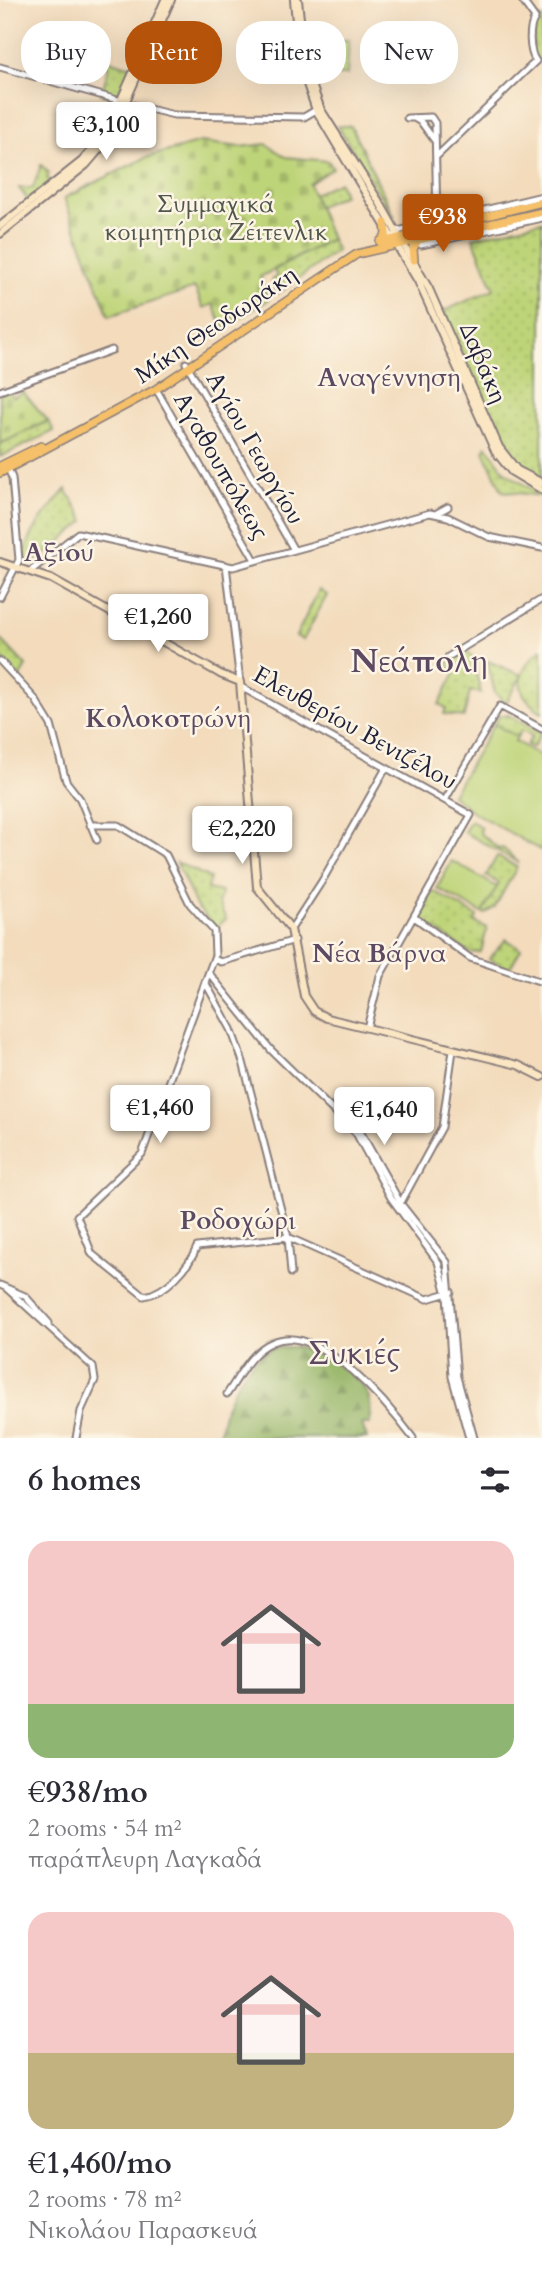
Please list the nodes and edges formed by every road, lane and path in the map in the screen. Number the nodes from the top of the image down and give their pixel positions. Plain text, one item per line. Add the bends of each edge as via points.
1 (165, 0) edge
2 (171, 0) edge
3 (296, 0) edge
4 (522, 0) edge
5 (538, 18) edge
6 (539, 61) edge
7 (0, 67) edge
8 (123, 102) junction
9 (318, 109) junction
10 (410, 118) dead end
11 (435, 123) junction
12 (424, 124) junction
13 (436, 141) junction
14 (452, 142) junction
15 (437, 156) junction
16 (50, 190) junction
17 (542, 196) edge
18 (542, 202) edge
19 (542, 212) edge
20 (542, 218) edge
21 (385, 223) junction
22 (437, 225) junction
23 (0, 226) edge
24 (0, 234) edge
25 (399, 239) junction
26 (434, 239) junction
27 (417, 242) junction
28 (379, 243) junction
29 (414, 260) junction
30 (112, 350) dead end
31 (187, 365) junction
32 (156, 389) junction
33 (0, 391) edge
34 (3, 467) edge
35 (542, 483) edge
36 (542, 490) edge
37 (448, 507) dead end
38 (437, 513) junction
39 (542, 548) edge
40 (293, 550) junction
41 (255, 560) junction
42 (0, 562) edge
43 (226, 565) junction
44 (17, 566) junction
45 (32, 570) junction
46 (0, 597) edge
47 (542, 598) edge
48 (448, 657) dead end
49 (0, 661) edge
50 (241, 685) junction
51 (542, 729) edge
52 (386, 768) junction
53 (446, 800) junction
54 (90, 825) junction
55 (97, 840) dead end
56 (414, 917) junction
57 (291, 929) junction
58 (295, 940) junction
59 (214, 959) junction
60 (209, 972) junction
61 (205, 982) junction
62 (542, 982) edge
63 (367, 1028) junction
64 (453, 1050) junction
65 (542, 1077) edge
66 (340, 1112) dead end
67 (400, 1206) junction
68 (288, 1237) junction
69 (291, 1273) dead end
70 (3, 1287) edge
71 (449, 1293) junction
72 (66, 1341) junction
73 (239, 1377) junction
74 (230, 1379) dead end
75 (227, 1394) dead end
76 (76, 1438) edge
77 (413, 1438) edge
78 (472, 1438) edge

1 - 8 main road
2 - 8 main road
3 - 9 main road via 305,65
4 - 5 street
5 - 6 street via 531,23 532,54
6 - 14 street
7 - 8 street
8 - 9 street via 174,115 305,117
8 - 16 main road via 110,137 86,164
9 - 21 main road
9 - 25 main road
10 - 12 street
11 - 12 street via 433,128
11 - 12 street via 431,117
11 - 13 street
12 - 13 street
13 - 14 street
13 - 15 street
14 - 15 street
15 - 22 street
16 - 23 main road
16 - 24 main road
17 - 22 street
18 - 22 highway, Μίκη Θεοδωράκη
19 - 26 highway, Μίκη Θεοδωράκη
20 - 27 street via 421,245
21 - 25 main road
21 - 28 highway via 386,235
22 - 25 highway, Μίκη Θεοδωράκη
22 - 25 street via 405,229
22 - 26 street
25 - 27 highway, Μίκη Θεοδωράκη
25 - 28 highway, Μίκη Θεοδωράκη
25 - 29 main road, Δαβάκη
25 - 31 highway, Μίκη Θεοδωράκη via 346,260
25 - 36 main road, Δαβάκη via 493,447 512,472
26 - 27 highway, Μίκη Θεοδωράκη
27 - 29 highway
28 - 31 highway, Μίκη Θεοδωράκη via 346,255
29 - 35 main road, Δαβάκη via 499,447 517,470
30 - 33 street
31 - 32 highway, Μίκη Θεοδωράκη
31 - 34 highway, Μίκη Θεοδωράκη
31 - 40 street, Αγίου Γεωργίου
32 - 34 highway, Μίκη Θεοδωράκη
32 - 41 street, Αγαθουπόλεως
34 - 44 street via 14,497
37 - 38 street
38 - 39 street via 489,537
38 - 40 street
40 - 41 street
41 - 43 street
42 - 44 main road, Ελευθερίου Βενιζέλου
43 - 45 street via 78,533
43 - 50 street
44 - 45 main road, Ελευθερίου Βενιζέλου
44 - 46 street
45 - 50 main road, Ελευθερίου Βενιζέλου
47 - 48 street
49 - 54 street via 51,724 66,781 80,799
50 - 52 street, Ελευθερίου Βενιζέλου
50 - 57 main road via 257,885
51 - 53 street via 500,706
52 - 53 street, Ελευθερίου Βενιζέλου
52 - 57 street
53 - 56 street, Ελευθερίου Βενιζέλου via 471,815
54 - 55 street
54 - 59 street via 116,824 168,858 190,904 213,930
56 - 62 street via 470,958
56 - 63 street via 379,978
57 - 58 main road
58 - 59 street via 221,962
58 - 63 main road via 301,988 311,1007 323,1017
59 - 60 street
60 - 61 street
60 - 67 street via 271,1050 356,1133
61 - 68 street via 240,1052
61 - 68 street via 142,1154 77,1216 92,1254 144,1296 155,1293 186,1268 197,1247
63 - 64 main road
64 - 65 main road via 523,1067
64 - 67 street via 442,1125
66 - 67 street via 361,1133
67 - 71 street via 439,1262
68 - 69 street
68 - 71 street via 429,1300
70 - 72 street
70 - 72 street via 35,1302
71 - 78 street via 452,1374
72 - 76 street via 96,1374
73 - 74 street
73 - 75 street
73 - 77 street via 253,1356 272,1342 286,1339 306,1344 360,1376

